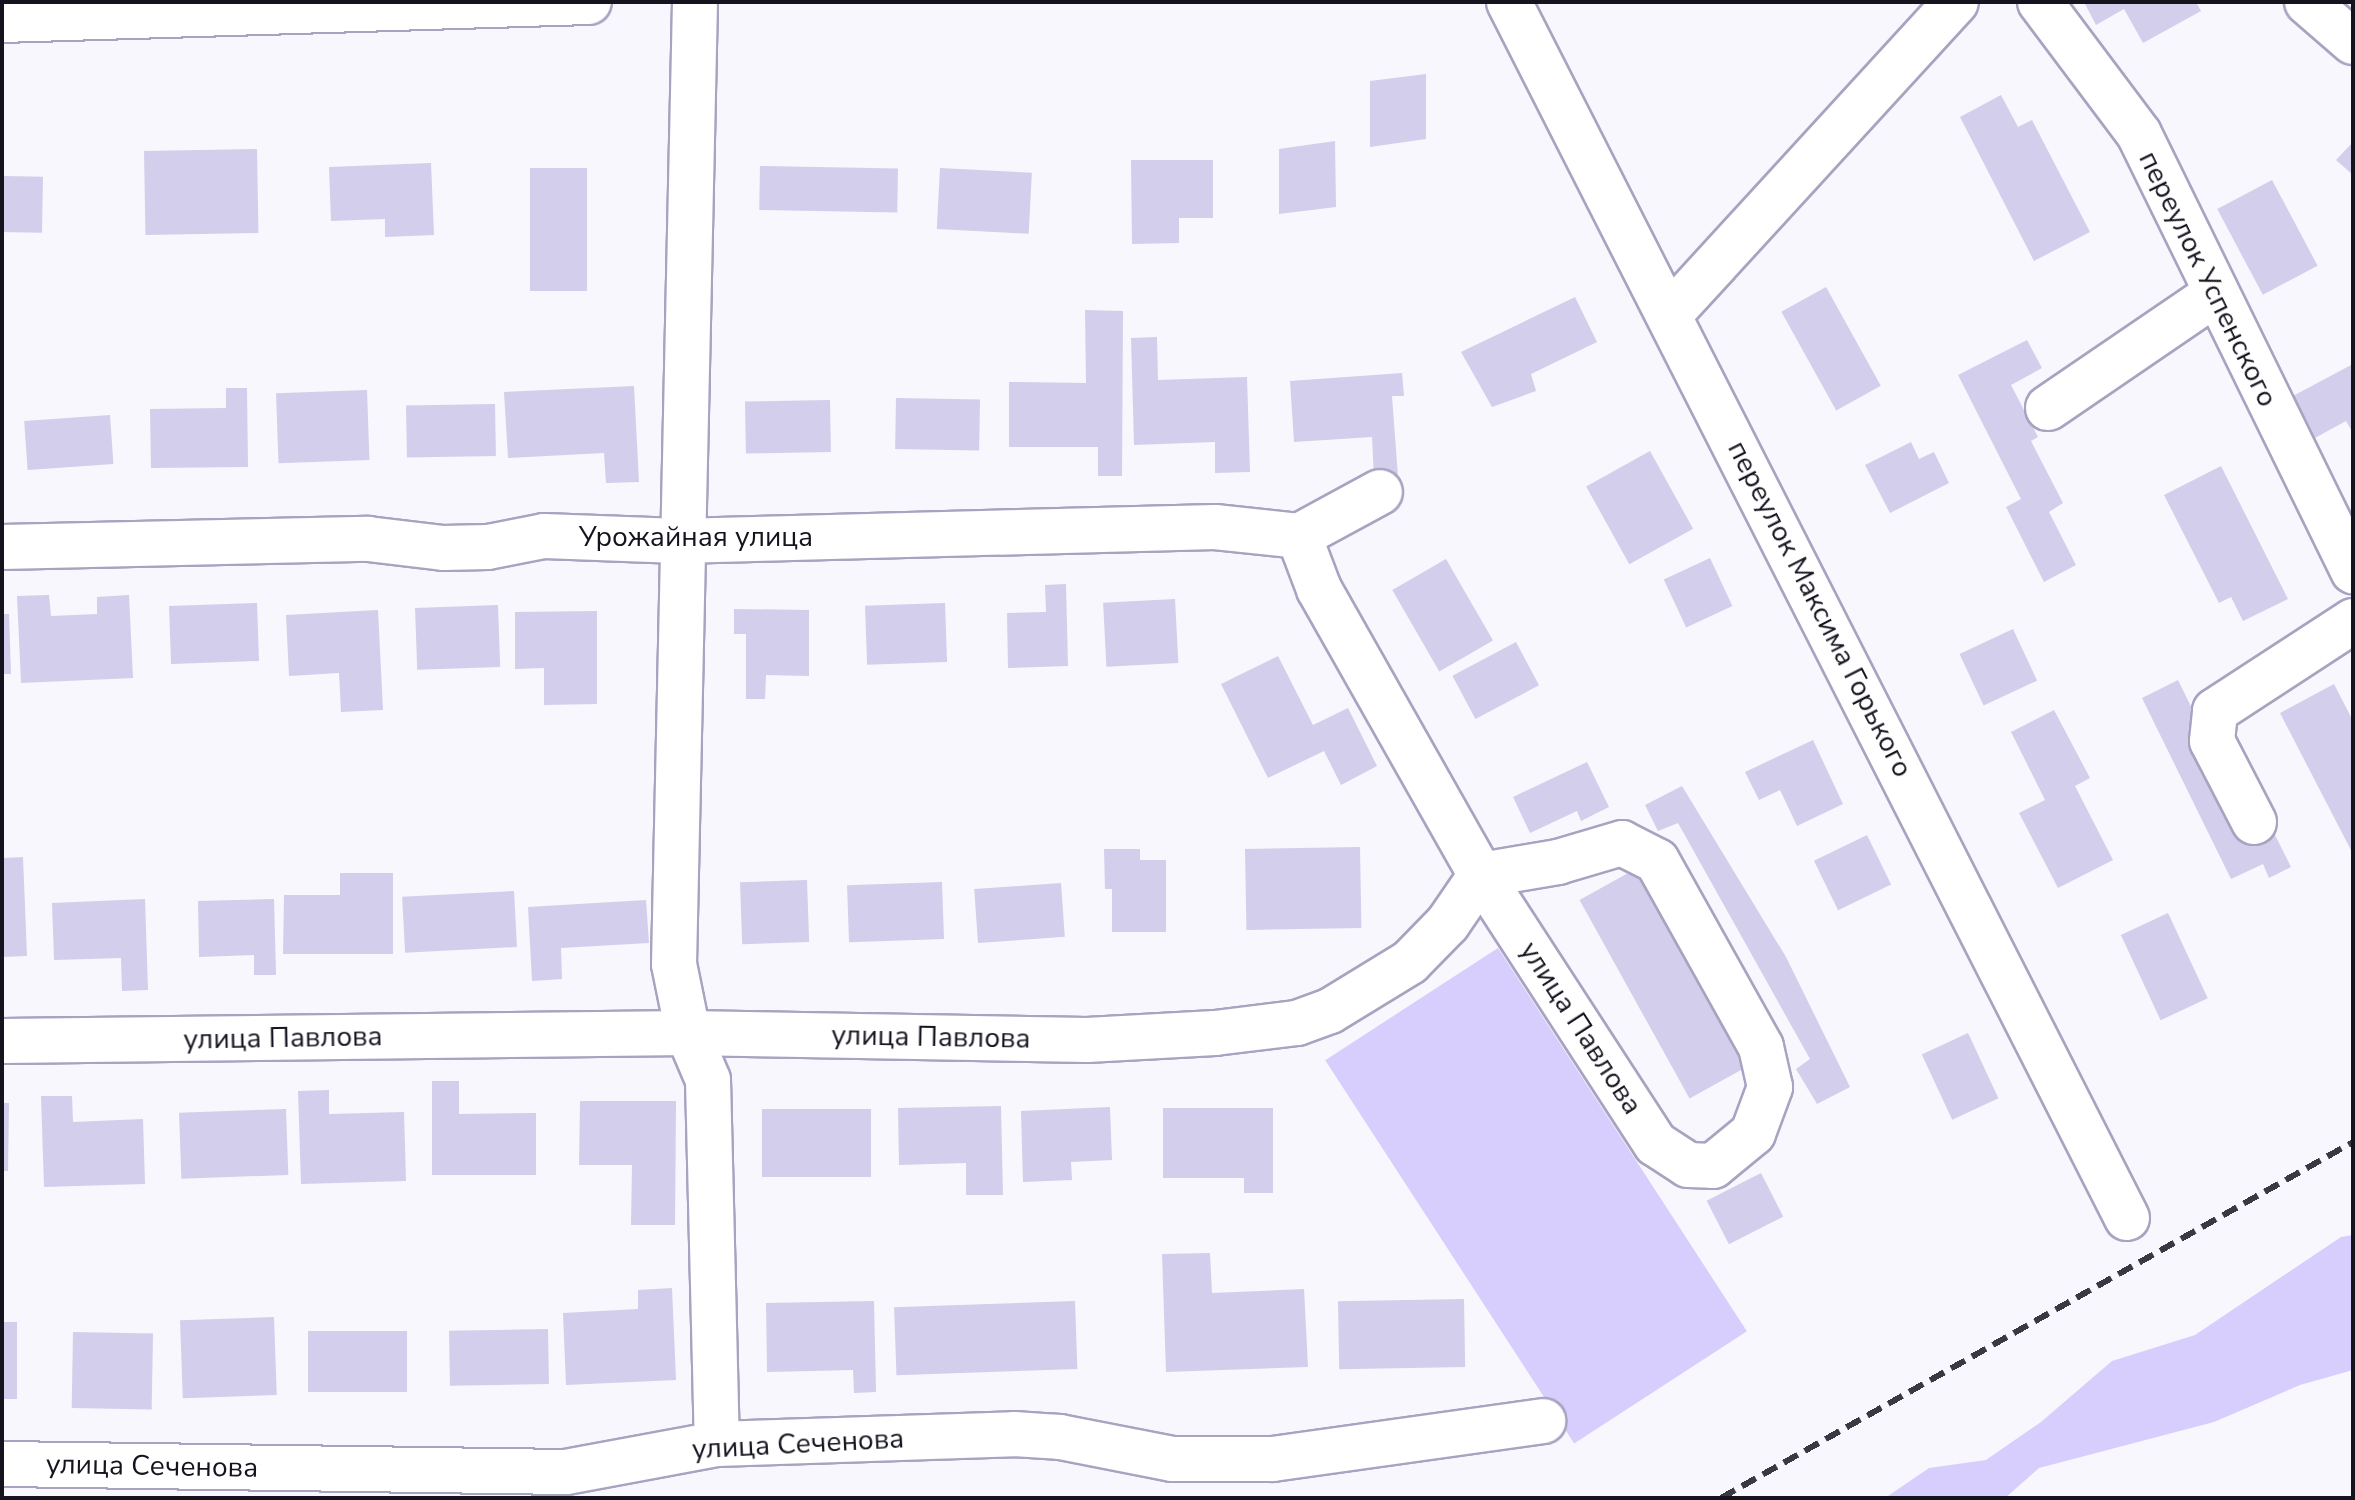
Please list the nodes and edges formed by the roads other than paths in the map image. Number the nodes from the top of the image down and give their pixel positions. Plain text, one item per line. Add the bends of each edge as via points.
1 (589, 2) edge
2 (695, 2) edge
3 (1509, 2) edge
4 (1956, 2) edge
5 (2040, 2) edge
6 (2307, 2) edge
7 (2, 20) edge
8 (2353, 42) edge
9 (2215, 294) junction
10 (1670, 314) junction
11 (2048, 408) dead end
12 (1380, 492) dead end
13 (1299, 536) junction
14 (679, 541) junction
15 (2, 547) edge
16 (2353, 571) edge
17 (2353, 621) edge
18 (2254, 822) dead end
19 (1481, 875) junction
20 (688, 1033) junction
21 (2, 1041) edge
22 (2127, 1218) dead end
23 (1543, 1421) dead end
24 (717, 1444) junction
25 (2, 1464) edge
26 (208, 1483) edge

1 - 7 street
2 - 14 street
3 - 10 street, переулок Максима Горького
4 - 10 street
5 - 9 street, переулок Успенского via 2139,134
6 - 8 street
9 - 11 street
9 - 16 street, переулок Успенского
10 - 22 street, переулок Максима Горького
12 - 13 street
13 - 14 street, Урожайная улица via 1215,527
13 - 19 street via 1319,589
14 - 15 street, Урожайная улица via 544,536 488,547 368,539
14 - 20 street via 674,964
17 - 18 street via 2215,711 2212,741
19 - 19 street, улица Павлова via 1656,1144 1688,1165 1713,1166 1753,1133 1770,1087 1761,1047 1657,861 1622,843 1558,862
19 - 20 street, улица Павлова via 1448,923 1410,962 1330,1011 1297,1023 1087,1040
20 - 21 street, улица Павлова
20 - 24 street via 708,1080
23 - 24 street, улица Сеченова via 1273,1459 1172,1459 1060,1437 1014,1434
24 - 26 street, улица Сеченова via 566,1472
25 - 26 street, улица Сеченова

